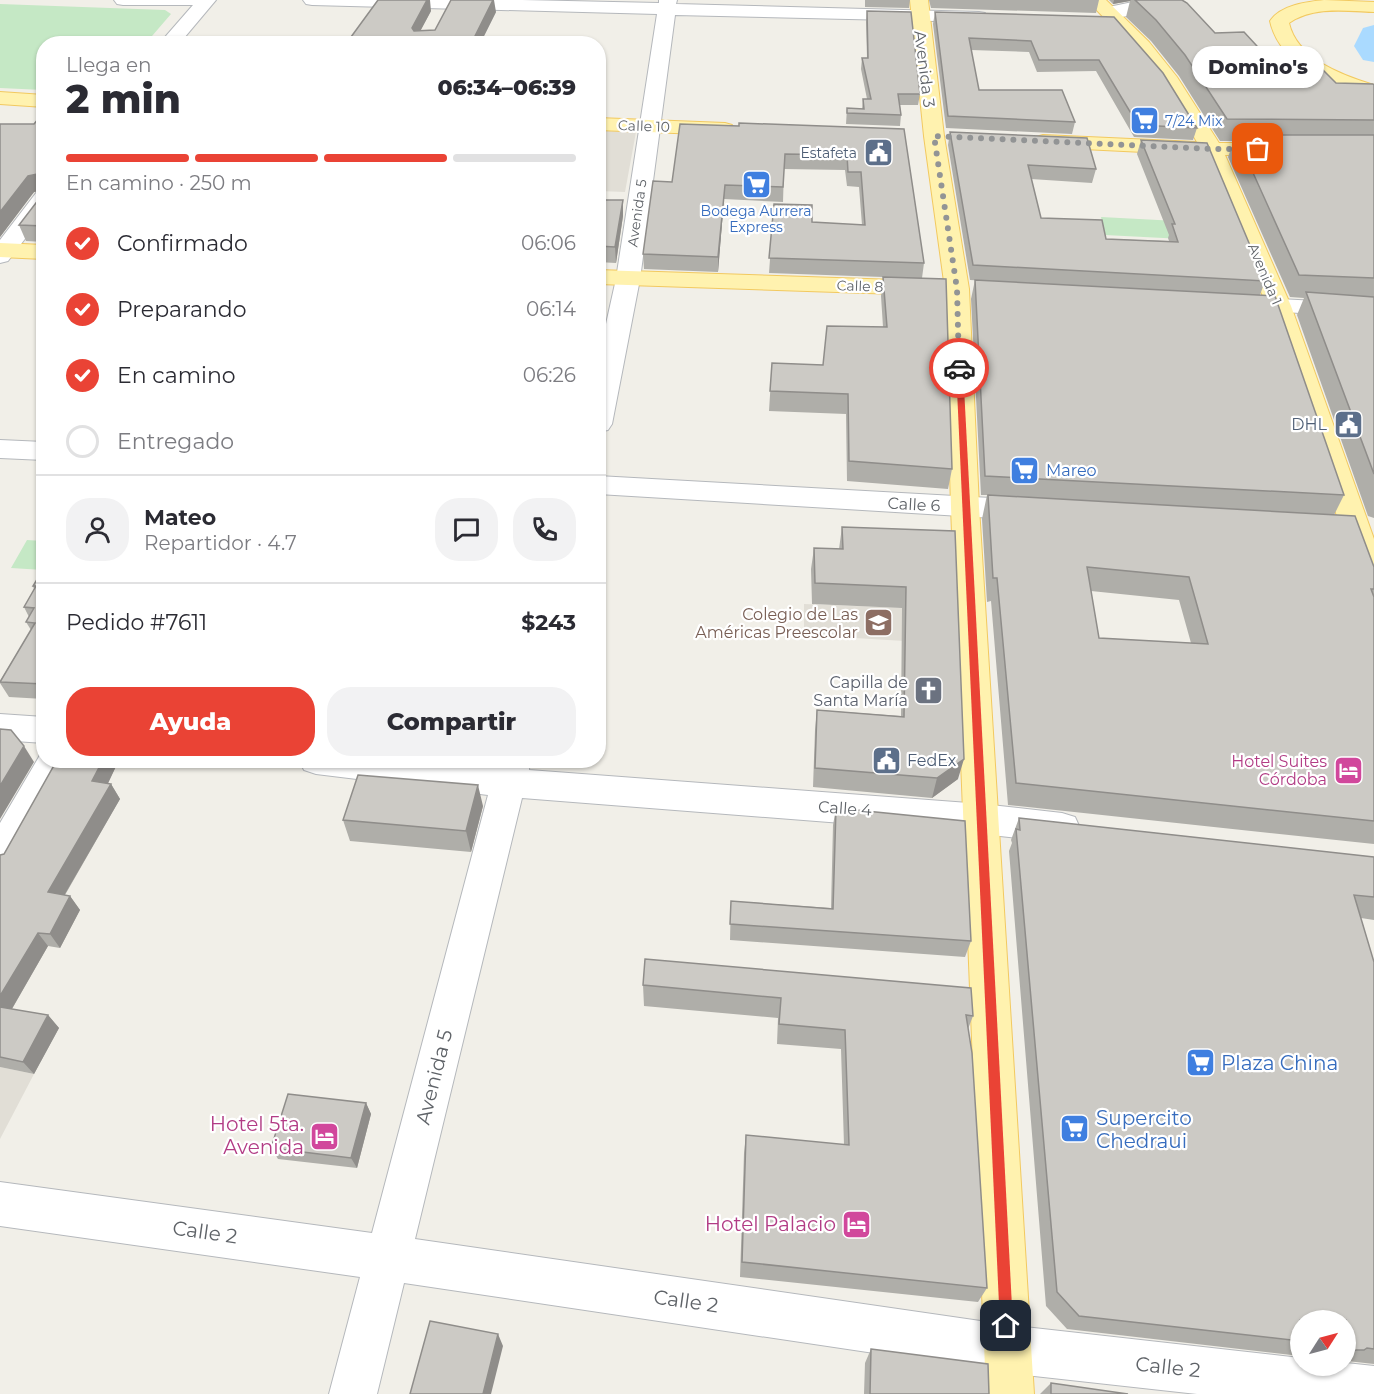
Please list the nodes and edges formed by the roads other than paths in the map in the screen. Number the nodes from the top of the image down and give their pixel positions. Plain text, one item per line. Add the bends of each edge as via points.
1 (123, 0) edge
2 (196, 0) edge
3 (207, 0) edge
4 (312, 0) edge
5 (1160, 0) edge
6 (448, 2) edge
7 (667, 5) edge
8 (1374, 7) edge
9 (919, 8) edge
10 (1105, 13) edge
11 (1001, 18) edge
12 (436, 24) edge
13 (175, 36) edge
14 (1374, 91) edge
15 (2, 100) edge
16 (36, 101) edge
17 (606, 124) edge
18 (649, 126) junction
19 (744, 130) edge
20 (1026, 140) edge
21 (1212, 149) junction
22 (1293, 149) edge
23 (36, 208) edge
24 (1, 252) edge
25 (36, 252) edge
26 (606, 278) edge
27 (628, 279) junction
28 (968, 290) junction
29 (1267, 305) junction
30 (1374, 311) edge
31 (606, 385) edge
32 (0, 449) edge
33 (36, 451) edge
34 (606, 485) edge
35 (965, 507) junction
36 (1059, 512) edge
37 (1353, 528) edge
38 (1374, 582) edge
39 (0, 727) edge
40 (36, 729) edge
41 (50, 768) edge
42 (446, 768) edge
43 (511, 772) edge
44 (982, 819) junction
45 (1089, 831) edge
46 (0, 856) edge
47 (0, 1204) edge
48 (389, 1258) junction
49 (1008, 1349) junction
50 (1374, 1390) edge
51 (353, 1394) edge
52 (1010, 1394) edge

1 - 2 street
3 - 13 street
4 - 6 street
5 - 10 street
6 - 7 street
6 - 12 street
7 - 9 street
7 - 18 street, Avenida 5
8 - 14 main road via 1293,11 1279,21 1279,32 1285,42 1313,64
9 - 11 street
9 - 28 main road, Avenida 3 via 934,136
10 - 21 main road, Avenida 1 via 1170,81
15 - 16 main road
17 - 18 main road, Calle 10
18 - 19 main road, Calle 10
18 - 27 street, Avenida 5
20 - 21 main road
21 - 22 main road
21 - 29 main road, Avenida 1
23 - 24 street
24 - 25 main road
26 - 27 main road, Calle 8
27 - 28 main road, Calle 8
27 - 31 street, Avenida 5
28 - 35 main road, Avenida 3
29 - 30 street
29 - 37 main road, Avenida 1
32 - 33 street
34 - 35 street, Calle 6
35 - 36 street, Calle 6
35 - 44 main road, Avenida 3
37 - 38 main road, Avenida 1
39 - 40 street
41 - 46 street
42 - 43 street, Calle 4
43 - 44 street, Calle 4
43 - 48 street, Avenida 5
44 - 45 street, Calle 4
44 - 49 main road, Avenida 3
47 - 48 street, Calle 2
48 - 49 street, Calle 2
48 - 51 street, Avenida 5
49 - 50 street, Calle 2
49 - 52 main road, Avenida 3

